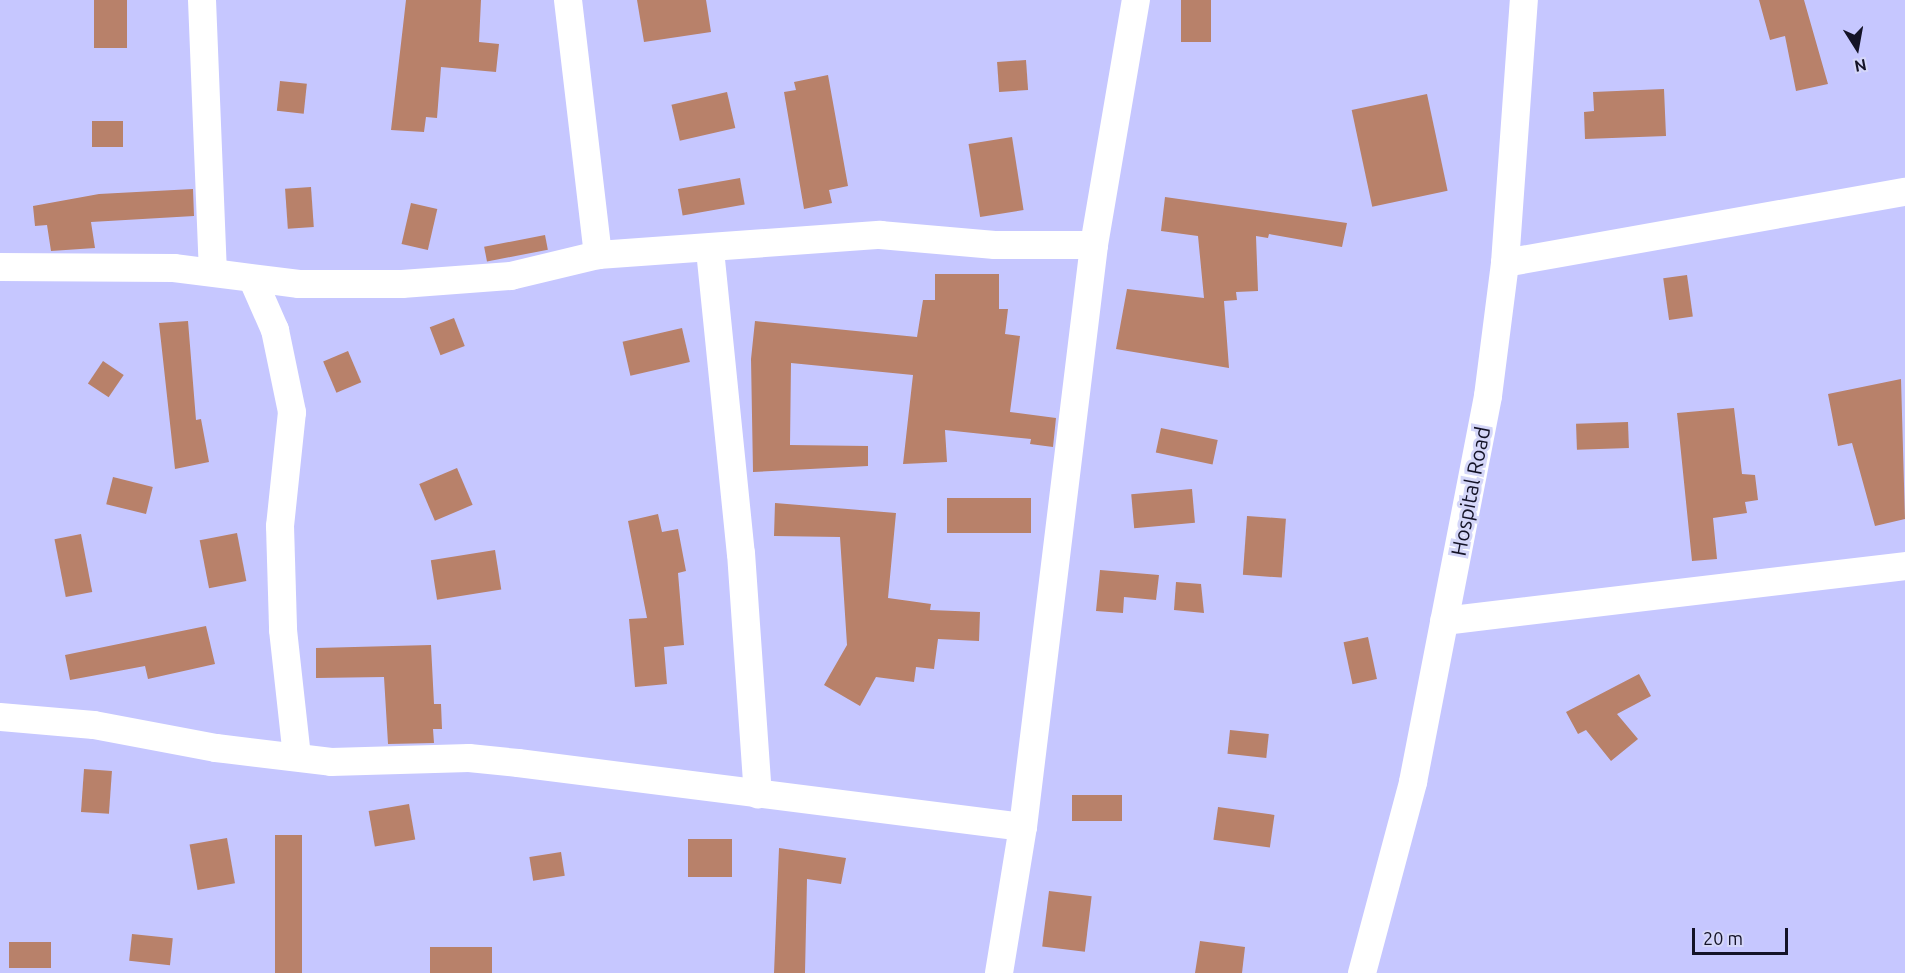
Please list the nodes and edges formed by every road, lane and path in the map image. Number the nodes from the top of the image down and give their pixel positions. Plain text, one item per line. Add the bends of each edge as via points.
1 (202, 0) edge
2 (568, 0) edge
3 (1136, 0) edge
4 (1524, 0) edge
5 (1905, 192) edge
6 (1094, 245) junction
7 (710, 250) junction
8 (598, 255) junction
9 (1505, 263) junction
10 (0, 267) edge
11 (213, 272) junction
12 (254, 280) junction
13 (1905, 566) edge
14 (1444, 621) junction
15 (0, 717) edge
16 (297, 756) junction
17 (758, 794) junction
18 (1023, 827) junction
19 (999, 973) edge
20 (1362, 973) edge

1 - 11 street
2 - 8 street
3 - 6 street
4 - 9 street, Hospital Road
5 - 9 street
6 - 7 street via 994,245 880,236
6 - 18 street
7 - 8 street
7 - 17 street via 741,553
8 - 12 street via 512,276 458,282 342,285
9 - 14 street, Hospital Road via 1488,396
10 - 11 street
11 - 12 street
12 - 16 street via 275,330 292,412 280,538 283,630
13 - 14 street
14 - 20 street, Hospital Road via 1413,782
15 - 16 street via 94,724 216,748
16 - 17 street via 331,762 469,758
17 - 18 street
18 - 19 street

